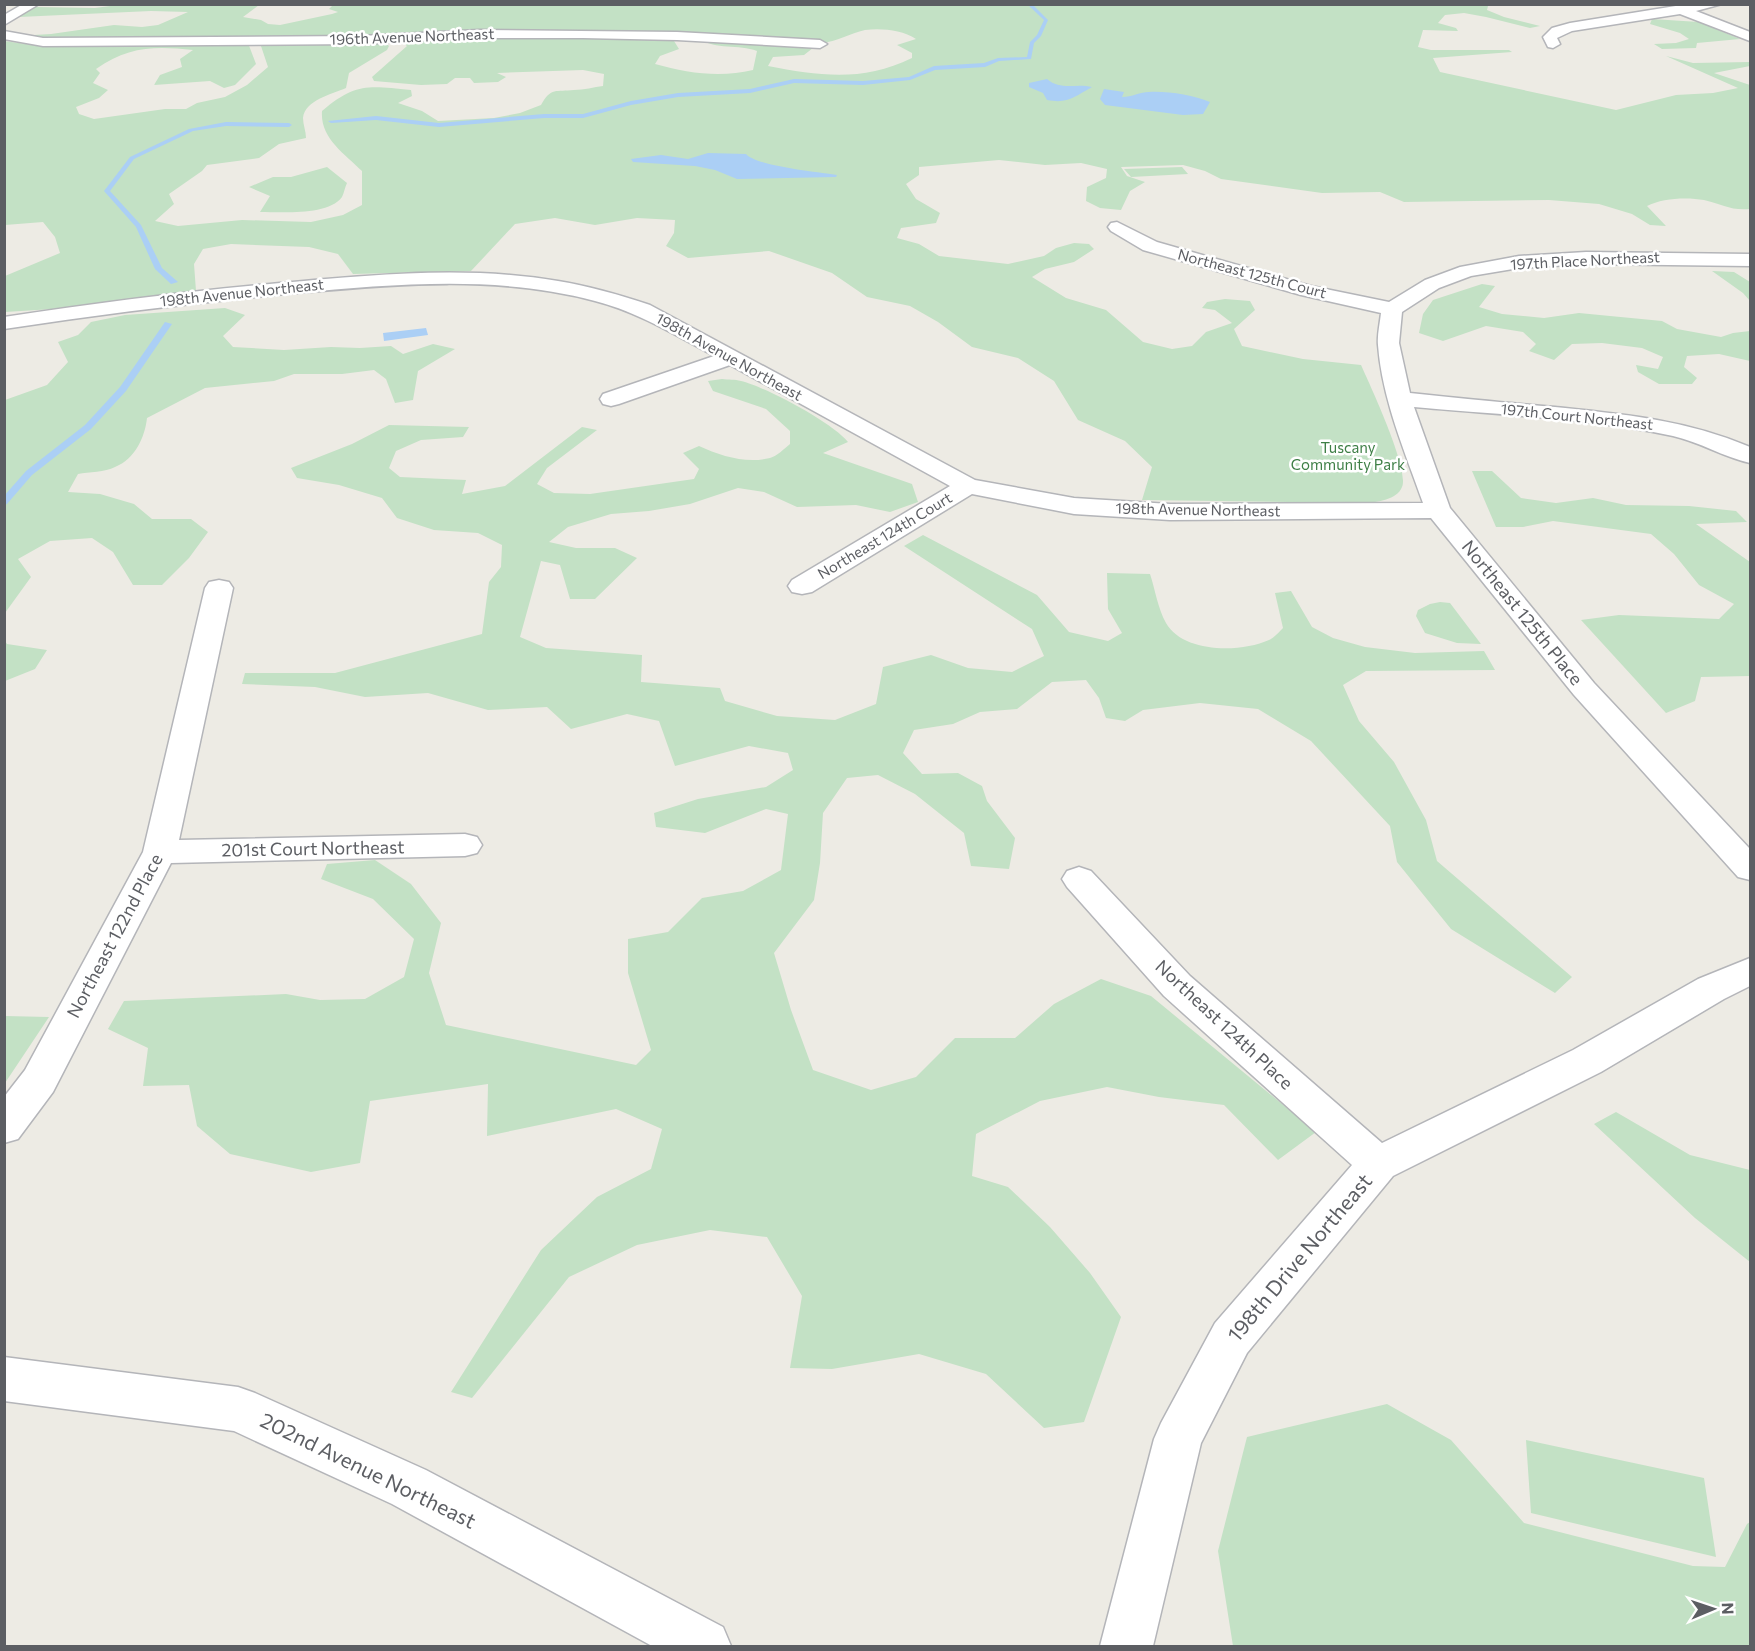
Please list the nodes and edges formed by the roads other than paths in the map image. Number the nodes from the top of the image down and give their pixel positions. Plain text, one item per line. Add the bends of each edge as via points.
1 (33, 4) edge
2 (1661, 4) edge
3 (1716, 4) edge
4 (1680, 10) junction
5 (4, 21) edge
6 (4, 35) edge
7 (1750, 36) edge
8 (820, 44) dead end
9 (1552, 44) dead end
10 (1117, 227) dead end
11 (1750, 260) edge
12 (1392, 309) junction
13 (4, 323) edge
14 (730, 358) junction
15 (611, 399) dead end
16 (1400, 399) junction
17 (1750, 456) edge
18 (968, 486) junction
19 (1438, 510) junction
20 (802, 586) dead end
21 (219, 588) dead end
22 (465, 845) dead end
23 (160, 852) junction
24 (1750, 869) edge
25 (1079, 879) dead end
26 (1750, 970) edge
27 (4, 1127) edge
28 (1378, 1164) junction
29 (4, 1379) edge
30 (704, 1647) edge
31 (1127, 1647) edge

1 - 5 street
2 - 4 street
3 - 4 street
4 - 7 street
4 - 9 street via 1570,27 1550,37
6 - 8 street, 196th Avenue Northeast via 43,42 87,42 583,34
10 - 12 street, Northeast 125th Court via 1150,246 1308,291
11 - 12 street, 197th Place Northeast via 1621,258 1519,262 1467,271 1432,284
12 - 16 street, Northeast 125th Place via 1388,343
13 - 14 street, 198th Avenue Northeast via 94,308 400,278 513,280 606,296 643,309
14 - 15 street
14 - 18 street, 198th Avenue Northeast
16 - 17 street, 197th Court Northeast via 1672,429 1709,438
16 - 19 street, Northeast 125th Place
18 - 19 street, 198th Avenue Northeast via 1074,506 1170,512
18 - 20 street, Northeast 124th Court
19 - 24 street, Northeast 125th Place via 1584,689
21 - 23 street, Northeast 122nd Place
22 - 23 street, 201st Court Northeast
23 - 27 street, Northeast 122nd Place via 39,1080
25 - 28 street, Northeast 124th Place via 1177,986
26 - 28 street, 198th Drive Northeast via 1587,1061
28 - 31 street, 198th Drive Northeast via 1231,1338 1178,1439
29 - 30 street, 202nd Avenue Northeast via 238,1409 409,1487

